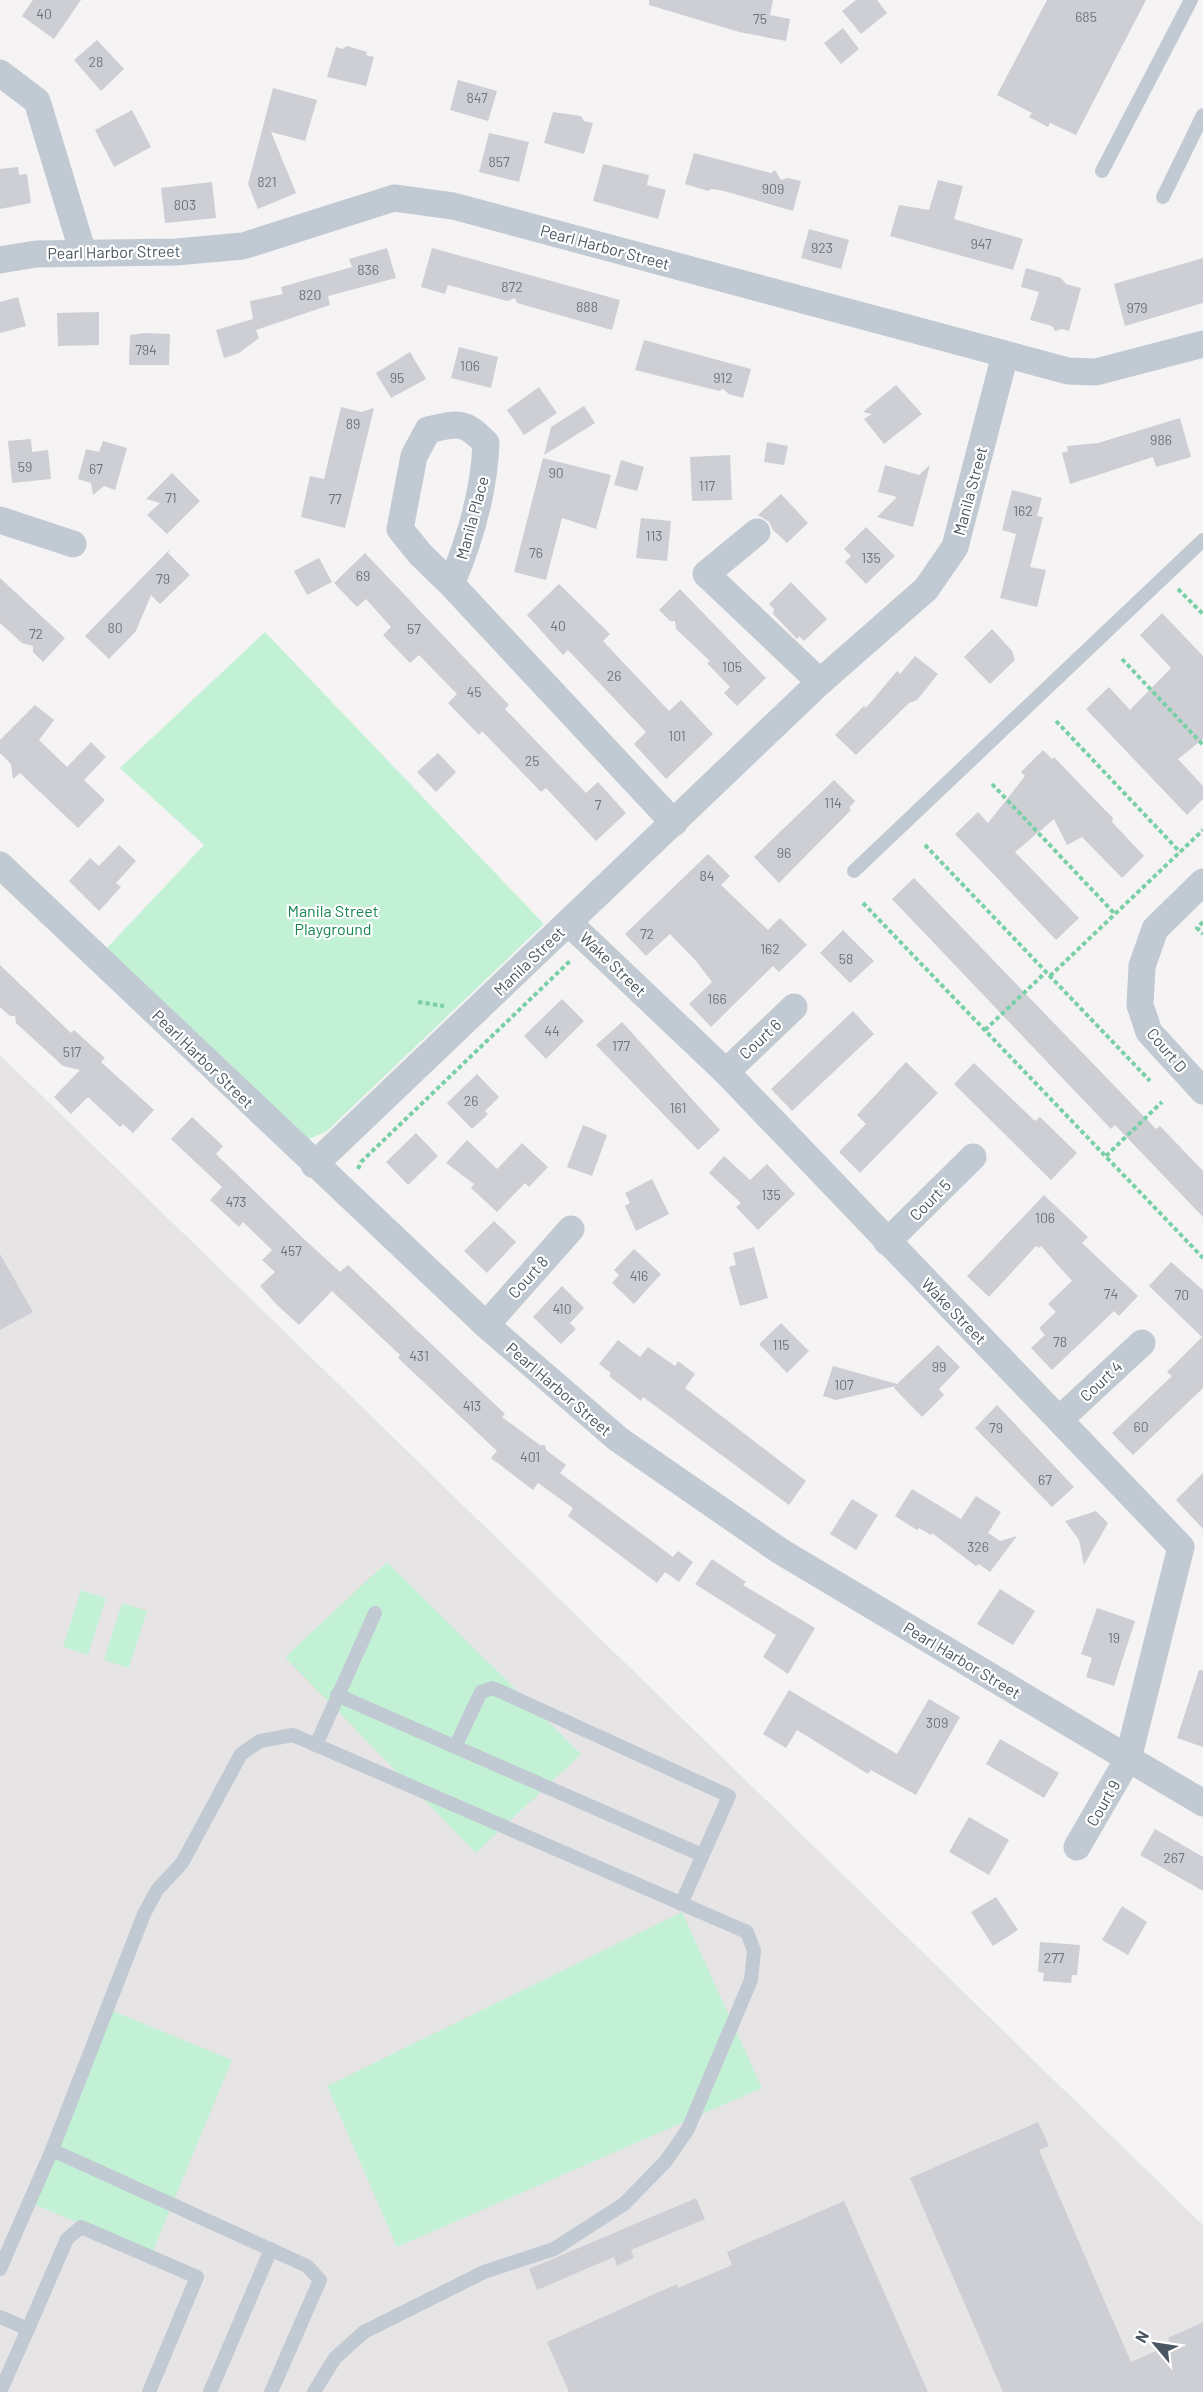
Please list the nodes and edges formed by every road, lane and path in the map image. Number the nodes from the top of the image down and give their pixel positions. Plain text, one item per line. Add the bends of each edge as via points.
1 (1191, 0) edge
2 (0, 73) edge
3 (1203, 115) edge
4 (1102, 171) dead end
5 (1163, 197) dead end
6 (83, 253) junction
7 (0, 260) edge
8 (1203, 344) edge
9 (1005, 355) junction
10 (0, 520) edge
11 (757, 532) dead end
12 (1203, 540) edge
13 (73, 544) dead end
14 (451, 584) junction
15 (1176, 586) dead end
16 (1203, 614) edge
17 (1122, 659) dead end
18 (820, 682) junction
19 (1056, 721) dead end
20 (1203, 745) edge
21 (992, 784) dead end
22 (674, 824) junction
23 (1203, 830) edge
24 (925, 845) dead end
25 (1180, 852) junction
26 (0, 865) edge
27 (854, 871) dead end
28 (1203, 882) edge
29 (863, 903) dead end
30 (1115, 914) junction
31 (1203, 922) edge
32 (569, 923) junction
33 (1203, 934) edge
34 (1048, 974) junction
35 (418, 1002) dead end
36 (794, 1007) dead end
37 (439, 1015) dead end
38 (985, 1030) junction
39 (726, 1072) junction
40 (1150, 1081) dead end
41 (1203, 1091) edge
42 (1162, 1102) dead end
43 (1106, 1156) junction
44 (973, 1157) dead end
45 (314, 1165) junction
46 (571, 1229) dead end
47 (887, 1242) junction
48 (1203, 1258) edge
49 (486, 1325) junction
50 (1142, 1342) dead end
51 (1060, 1419) junction
52 (1192, 1549) edge
53 (375, 1613) dead end
54 (337, 1695) junction
55 (316, 1745) junction
56 (455, 1747) junction
57 (1128, 1759) junction
58 (1203, 1803) edge
59 (1077, 1847) dead end
60 (702, 1855) junction
61 (681, 1904) junction
62 (52, 2150) junction
63 (271, 2249) junction
64 (0, 2269) edge
65 (0, 2317) edge
66 (28, 2329) junction
67 (0, 2392) edge
68 (149, 2392) edge
69 (210, 2392) edge
70 (271, 2392) edge
71 (314, 2392) edge

1 - 4 lane
2 - 6 street via 37,101
3 - 5 lane
6 - 7 street, Pearl Harbor Street
6 - 9 street, Pearl Harbor Street via 176,252 243,246 394,198 453,206
8 - 9 street, Pearl Harbor Street via 1096,372 1068,371
9 - 18 street, Manila Street via 955,547 926,589
10 - 13 street
11 - 18 street via 706,574
12 - 27 lane
14 - 14 street, Manila Place via 467,547 479,501 486,443 468,426 452,425 428,430 414,456 400,529
14 - 22 street, Manila Place
15 - 16 path
17 - 20 path
18 - 22 street, Manila Street
19 - 25 path
21 - 30 path
22 - 32 street, Manila Street
23 - 25 path
24 - 34 path
25 - 30 path
26 - 45 street, Pearl Harbor Street
28 - 41 street, Court D via 1155,929 1142,966 1140,1005 1149,1032
29 - 38 path
30 - 34 path
31 - 33 path via 1197,928
32 - 39 street, Wake Street
32 - 45 street, Manila Street
34 - 38 path
34 - 40 path
35 - 37 path via 448,1007
36 - 39 street, Court 6
38 - 43 path
39 - 47 street, Wake Street
42 - 43 path
43 - 48 path
44 - 47 street, Court 5
45 - 49 street, Pearl Harbor Street
46 - 49 street, Court 8
47 - 51 street, Wake Street
49 - 57 street, Pearl Harbor Street via 618,1439 771,1545
50 - 51 street, Court 4
51 - 52 street, Wake Street
52 - 57 street, Wake Street
53 - 54 lane
54 - 55 lane
54 - 56 lane
55 - 61 lane
55 - 62 lane via 293,1735 260,1741 241,1754 182,1863 157,1890 144,1914
56 - 60 lane
56 - 60 lane via 481,1692 493,1688 729,1796
57 - 58 street, Pearl Harbor Street
57 - 59 street, Court 9
60 - 61 lane
61 - 71 lane via 747,1932 754,1951 751,1980 729,2039 688,2129 666,2161 624,2204 554,2249 484,2272 364,2332 335,2358
62 - 63 lane
62 - 64 lane
63 - 69 lane
63 - 70 lane via 308,2266 320,2280
65 - 66 lane
66 - 67 lane
66 - 68 lane via 67,2239 81,2227 197,2277

